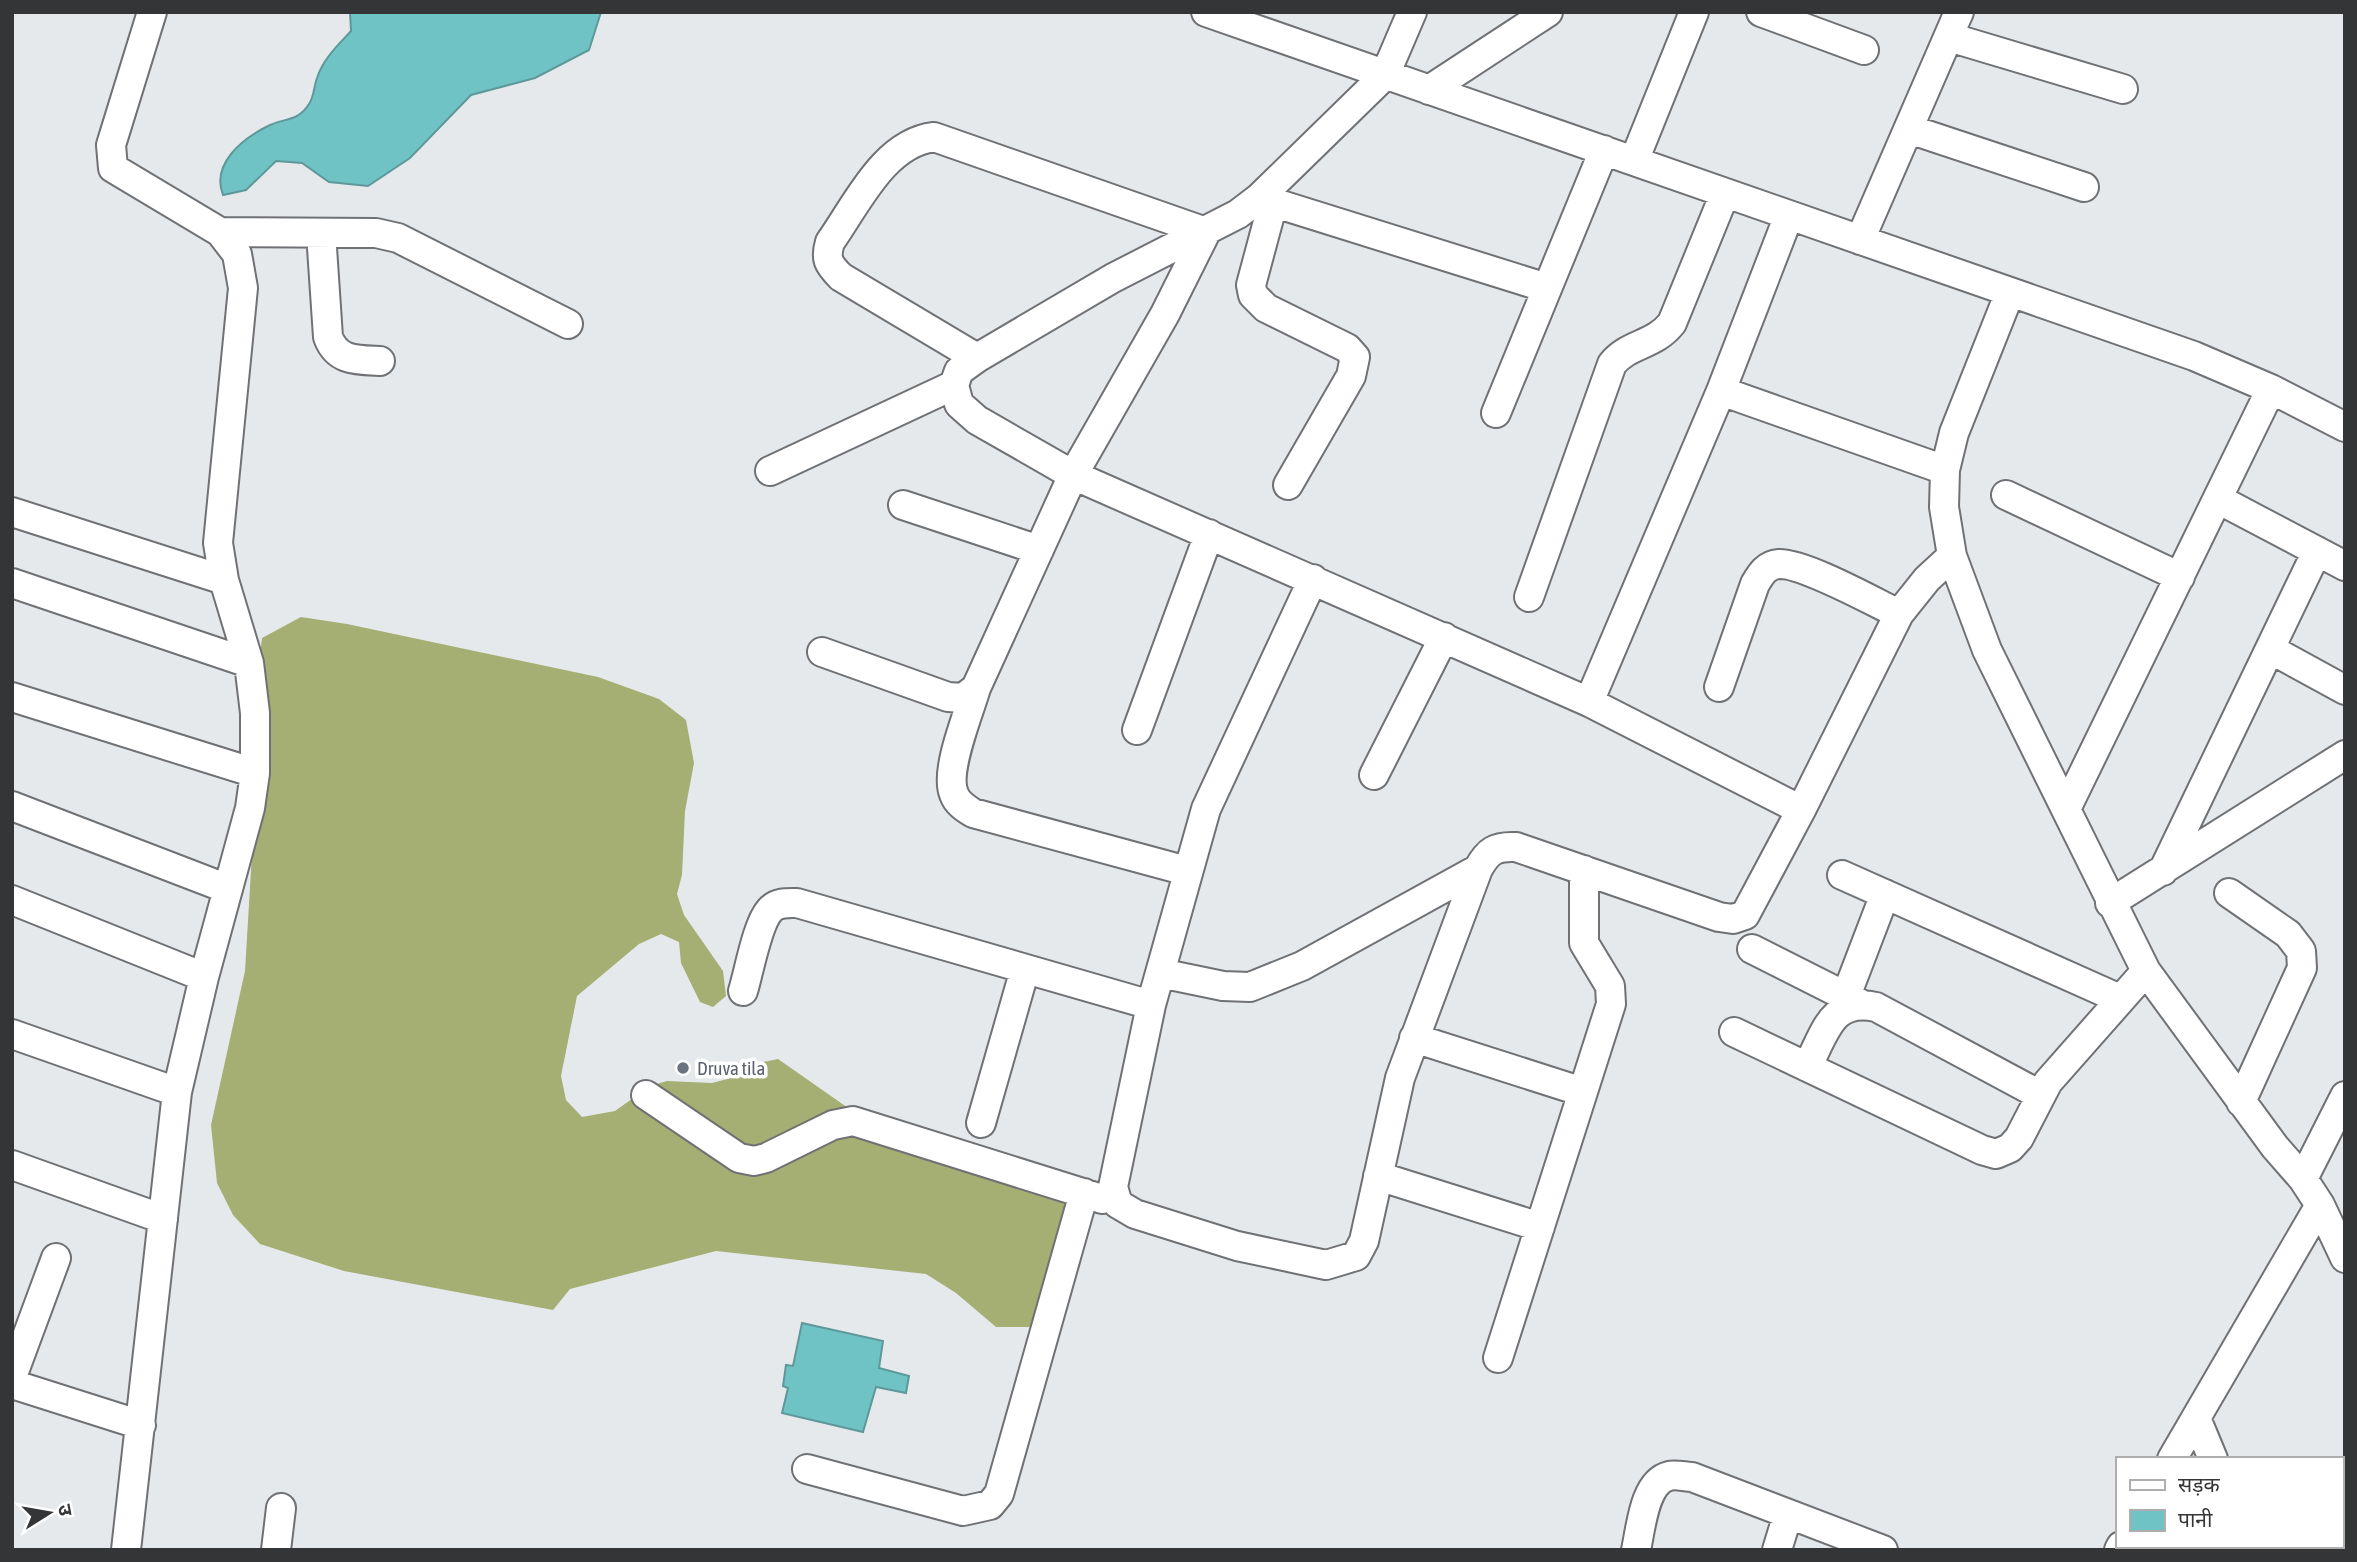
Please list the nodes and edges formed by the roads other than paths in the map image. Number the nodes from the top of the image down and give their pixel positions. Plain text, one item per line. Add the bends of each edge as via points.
1 (152, 12) edge
2 (1206, 12) edge
3 (1412, 12) edge
4 (1548, 12) edge
5 (1694, 12) edge
6 (1761, 12) edge
7 (1241, 18) edge
8 (1954, 25) edge
9 (1864, 50) dead end
10 (1385, 75) junction
11 (2123, 89) dead end
12 (1429, 90) junction
13 (1909, 129) junction
14 (1604, 150) junction
15 (1634, 161) junction
16 (2084, 187) dead end
17 (1725, 192) junction
18 (1266, 200) junction
19 (1789, 215) junction
20 (220, 232) junction
21 (1206, 232) junction
22 (321, 233) junction
23 (1860, 240) junction
24 (1547, 288) junction
25 (2010, 292) junction
26 (568, 324) dead end
27 (977, 358) junction
28 (380, 361) dead end
29 (954, 385) junction
30 (2271, 389) junction
31 (1721, 391) junction
32 (1496, 413) dead end
33 (2345, 427) edge
34 (1945, 470) junction
35 (770, 471) dead end
36 (1073, 475) junction
37 (1289, 485) dead end
38 (2006, 495) dead end
39 (2218, 499) junction
40 (903, 505) dead end
41 (12, 512) edge
42 (1209, 534) junction
43 (1039, 550) junction
44 (2317, 551) junction
45 (1952, 556) junction
46 (2345, 566) edge
47 (2180, 577) junction
48 (1313, 579) junction
49 (225, 580) junction
50 (12, 583) edge
51 (1529, 597) dead end
52 (1899, 614) junction
53 (1444, 637) junction
54 (2270, 649) junction
55 (822, 652) dead end
56 (248, 663) junction
57 (1719, 687) dead end
58 (976, 688) junction
59 (2345, 690) edge
60 (12, 697) edge
61 (1589, 702) junction
62 (1137, 730) dead end
63 (2345, 755) edge
64 (255, 773) junction
65 (1374, 775) dead end
66 (12, 806) edge
67 (2066, 809) junction
68 (1801, 810) junction
69 (1478, 869) junction
70 (1584, 870) junction
71 (1187, 871) junction
72 (2163, 871) junction
73 (1842, 875) dead end
74 (228, 889) junction
75 (2229, 893) dead end
76 (1885, 894) junction
77 (12, 900) edge
78 (2110, 903) junction
79 (1752, 948) dead end
80 (1025, 970) junction
81 (2146, 971) junction
82 (1160, 973) junction
83 (204, 977) junction
84 (743, 991) dead end
85 (2120, 999) junction
86 (1854, 1000) junction
87 (1151, 1005) junction
88 (1734, 1032) dead end
89 (12, 1034) edge
90 (1414, 1038) junction
91 (1807, 1067) junction
92 (177, 1091) junction
93 (1583, 1092) junction
94 (646, 1095) dead end
95 (2040, 1095) junction
96 (2345, 1096) edge
97 (2241, 1102) junction
98 (981, 1123) dead end
99 (12, 1166) edge
100 (1377, 1176) junction
101 (2303, 1179) junction
102 (1084, 1194) junction
103 (1118, 1204) junction
104 (2320, 1205) junction
105 (163, 1219) junction
106 (1540, 1227) junction
107 (57, 1258) dead end
108 (2345, 1258) edge
109 (1498, 1358) dead end
110 (12, 1377) edge
111 (12, 1384) edge
112 (2196, 1418) junction
113 (141, 1425) junction
114 (2173, 1457) edge
115 (2212, 1457) edge
116 (807, 1469) dead end
117 (281, 1508) dead end
118 (1788, 1514) junction
119 (125, 1550) edge
120 (276, 1550) edge
121 (1636, 1550) edge
122 (1777, 1550) edge
123 (1883, 1550) edge

1 - 20 street via 111,145 113,168
2 - 7 street
3 - 10 street
4 - 12 street
5 - 15 street
6 - 9 street
7 - 10 street
8 - 11 street
8 - 13 street
10 - 12 street
10 - 18 street
12 - 14 street
13 - 16 street
13 - 23 street
14 - 15 street
14 - 24 street
15 - 17 street
17 - 19 street
17 - 51 street via 1672,323 1662,336 1619,355 1612,364
18 - 21 street
18 - 24 street
18 - 37 street via 1253,295 1266,308 1347,348 1355,357 1351,376
19 - 23 street
19 - 31 street
20 - 22 street
20 - 49 street via 237,254 243,288 220,510 218,543
21 - 27 street via 1113,278
21 - 27 street via 934,137 904,146 887,162 830,242 828,265
21 - 36 street
22 - 26 street via 376,233 398,238
22 - 28 street via 332,348 352,359
23 - 25 street
24 - 32 street
25 - 30 street via 2194,356
25 - 34 street via 1954,433
27 - 29 street via 959,371
29 - 35 street
29 - 36 street via 959,404 977,420
30 - 33 street
30 - 39 street
31 - 34 street
31 - 61 street
34 - 45 street via 1944,507
36 - 42 street
36 - 43 street
38 - 47 street
39 - 44 street
39 - 47 street
40 - 43 street
41 - 49 street
42 - 48 street
42 - 62 street
43 - 58 street
44 - 46 street
44 - 54 street
45 - 52 street
45 - 67 street via 1987,650
47 - 67 street
48 - 53 street
48 - 71 street via 1206,809
49 - 56 street
50 - 56 street
52 - 57 street via 1795,566 1770,566 1755,584
52 - 68 street
53 - 61 street
53 - 65 street
54 - 59 street
54 - 72 street
55 - 58 street via 948,697 963,698
56 - 64 street via 255,713
58 - 71 street via 951,773 954,797 963,807
60 - 64 street
61 - 68 street
63 - 72 street
64 - 74 street
66 - 74 street
67 - 78 street
68 - 70 street via 1752,904 1745,915 1733,919
69 - 70 street via 1487,853 1499,846 1516,847
69 - 82 street via 1302,966 1250,987
69 - 90 street
70 - 93 street via 1584,943 1610,986 1611,1004
71 - 82 street
72 - 78 street
73 - 76 street
74 - 83 street
75 - 97 street via 2288,934 2301,951 2302,968
76 - 85 street
76 - 86 street
77 - 83 street
78 - 81 street
79 - 86 street
80 - 84 street via 783,903 771,909 764,921
80 - 87 street
80 - 98 street
81 - 85 street
81 - 97 street
82 - 87 street
83 - 92 street
85 - 95 street
86 - 91 street via 1836,1013
86 - 95 street via 1876,1007
87 - 103 street via 1114,1171
88 - 91 street
89 - 92 street
90 - 93 street
90 - 100 street
91 - 95 street via 1996,1154 2019,1138
92 - 105 street
93 - 106 street
94 - 102 street via 738,1158 766,1158 833,1125 853,1121
96 - 101 street
97 - 101 street
99 - 105 street
100 - 103 street via 1364,1241 1356,1256 1326,1265 1237,1246 1135,1214
100 - 106 street
101 - 104 street
102 - 103 street
102 - 116 street via 999,1494 990,1506 963,1511
104 - 108 street
104 - 112 street
105 - 113 street
106 - 109 street
107 - 110 street
111 - 113 street
112 - 114 street
112 - 115 street
113 - 119 street
117 - 120 street
118 - 121 street via 1692,1477 1671,1475 1657,1482 1650,1494
118 - 122 street
118 - 123 street

